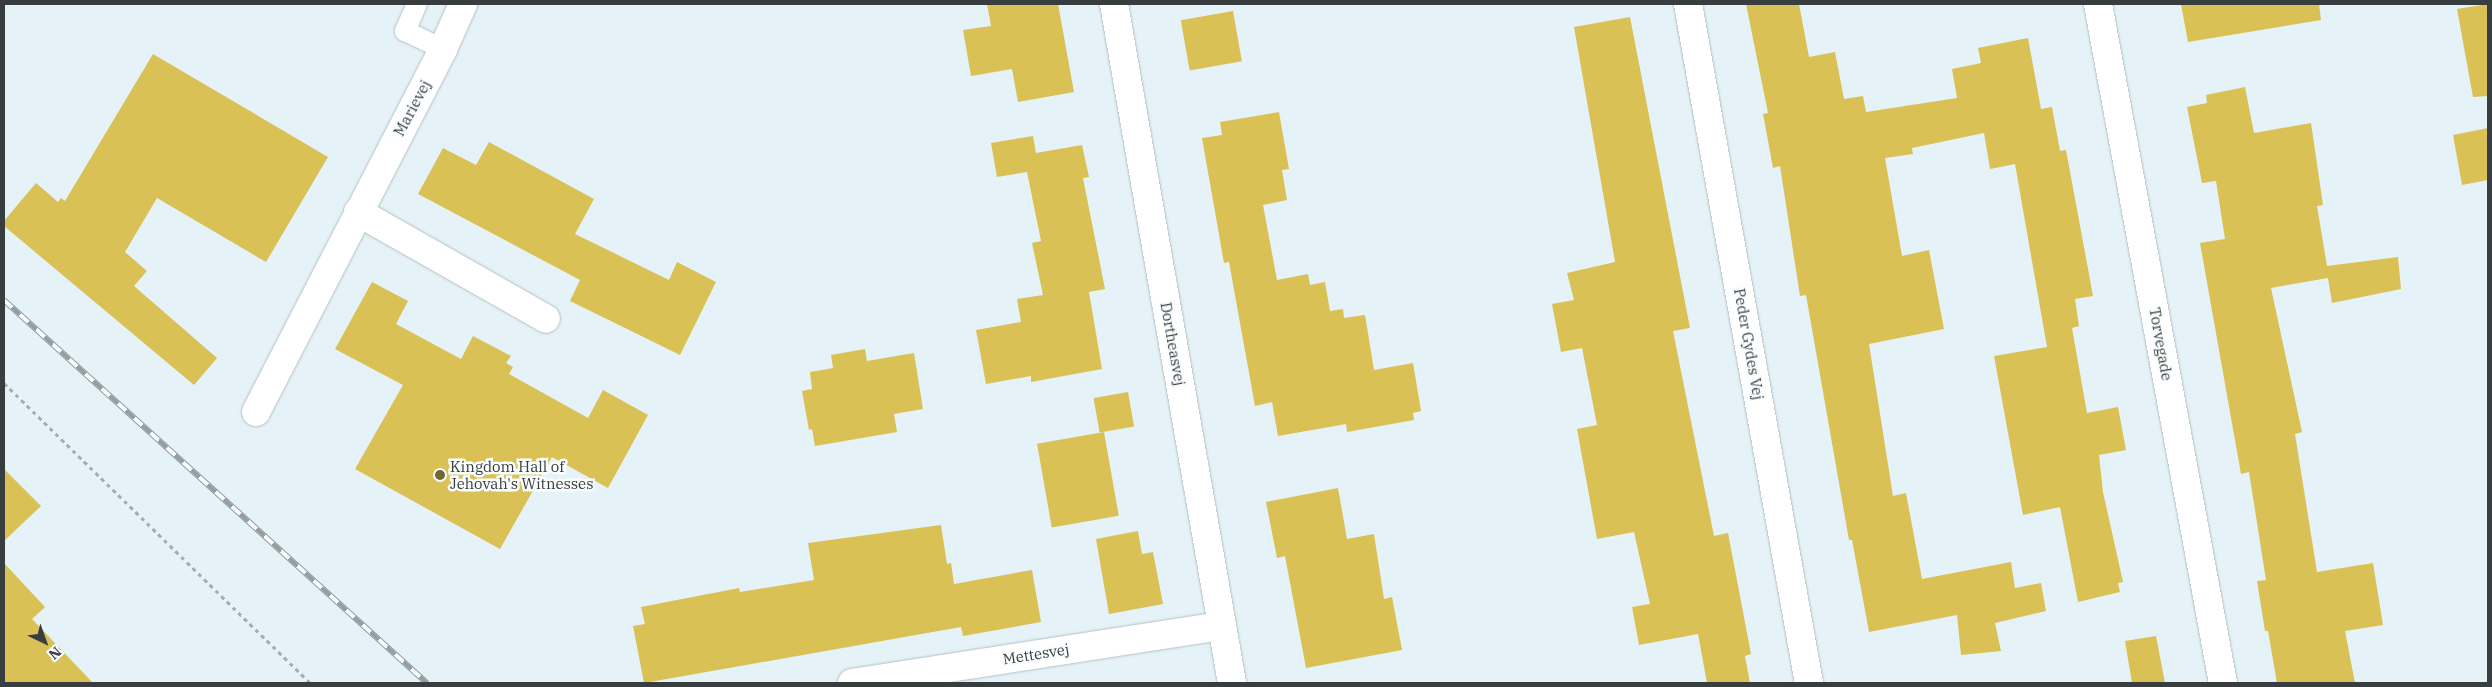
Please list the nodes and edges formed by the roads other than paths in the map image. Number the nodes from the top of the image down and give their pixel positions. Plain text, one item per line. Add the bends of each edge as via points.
1 (417, 4) edge
2 (463, 4) edge
3 (1114, 4) edge
4 (1688, 4) edge
5 (2098, 4) edge
6 (443, 49) junction
7 (358, 212) junction
8 (546, 319) dead end
9 (256, 412) dead end
10 (1221, 626) junction
11 (852, 683) edge
12 (1232, 683) edge
13 (1809, 683) edge
14 (2223, 683) edge

1 - 6 lane via 405,31
2 - 6 street, Marievej
3 - 10 street, Dortheasvej
4 - 13 street, Peder Gydes Vej
5 - 14 street, Torvegade
6 - 7 street, Marievej
7 - 8 street
7 - 9 street, Marievej
10 - 11 street, Mettesvej
10 - 12 street, Dortheasvej

